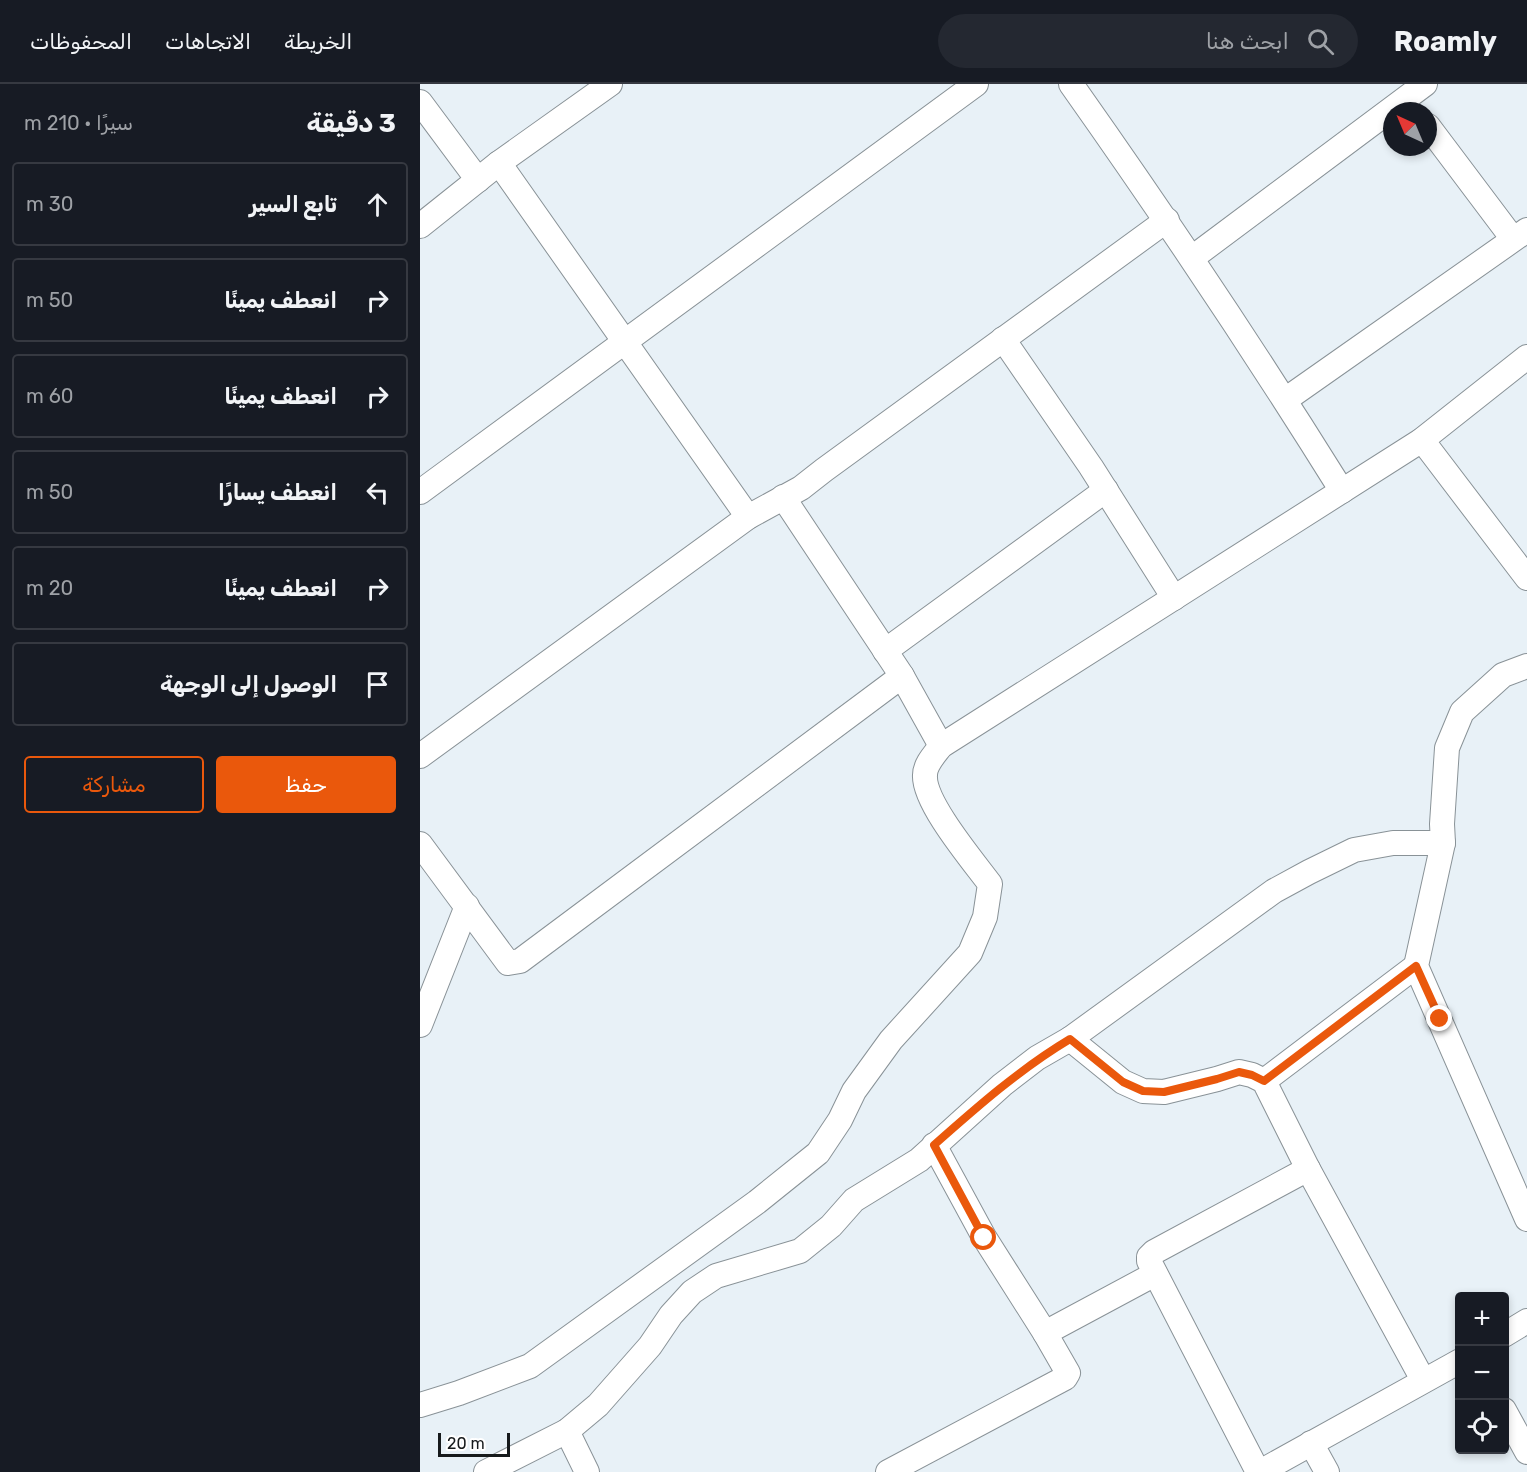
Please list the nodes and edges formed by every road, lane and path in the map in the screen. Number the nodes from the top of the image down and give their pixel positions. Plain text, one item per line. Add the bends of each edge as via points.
1 (610, 84) edge
2 (976, 84) edge
3 (1071, 84) edge
4 (1411, 94) edge
5 (420, 102) edge
6 (1437, 137) edge
7 (499, 163) junction
8 (478, 180) junction
9 (1167, 220) junction
10 (420, 226) edge
11 (1520, 235) edge
12 (1192, 258) junction
13 (1003, 339) junction
14 (625, 342) junction
15 (1527, 357) edge
16 (1286, 400) junction
17 (1422, 440) junction
18 (1106, 489) junction
19 (1342, 491) junction
20 (420, 492) edge
21 (783, 497) junction
22 (748, 517) junction
23 (1527, 578) edge
24 (1174, 598) junction
25 (885, 651) junction
26 (1527, 666) edge
27 (902, 676) junction
28 (941, 746) junction
29 (420, 756) edge
30 (1443, 843) junction
31 (420, 844) edge
32 (467, 906) junction
33 (1416, 966) junction
34 (420, 1025) edge
35 (1070, 1039) junction
36 (1264, 1081) junction
37 (934, 1145) junction
38 (1308, 1169) junction
39 (1527, 1219) edge
40 (1155, 1274) junction
41 (1527, 1321) edge
42 (1509, 1332) edge
43 (1045, 1333) junction
44 (1455, 1364) edge
45 (1423, 1380) junction
46 (420, 1405) edge
47 (1509, 1419) edge
48 (567, 1431) junction
49 (1311, 1443) junction
50 (1527, 1452) edge
51 (486, 1472) edge
52 (587, 1472) edge
53 (888, 1472) edge
54 (1259, 1472) edge
55 (1327, 1472) edge

1 - 7 street
2 - 14 street
3 - 9 street
4 - 12 street
5 - 8 street
6 - 11 street
7 - 8 street
7 - 14 street
8 - 10 street
9 - 12 street
9 - 13 street
11 - 16 street
12 - 16 street
13 - 18 street
13 - 21 street via 801,488
14 - 20 street
14 - 22 street
15 - 17 street
16 - 19 street
17 - 19 street
17 - 23 street
18 - 24 street
18 - 25 street
19 - 24 street
21 - 22 street
21 - 25 street
22 - 29 street
24 - 28 street
25 - 27 street
26 - 30 street via 1503,675 1462,712 1447,748
27 - 28 street
27 - 32 street via 520,961 508,963 500,955
28 - 46 street via 925,775 930,797 990,884 985,917 970,953 891,1040 854,1091 818,1153 757,1202 530,1366
30 - 33 street
30 - 35 street via 1393,843 1354,850 1309,872 1274,891
31 - 32 street
32 - 34 street
33 - 36 street
33 - 39 street
35 - 36 street via 1123,1082 1143,1091 1164,1092 1239,1072
35 - 37 street via 1002,1085
36 - 38 street
37 - 43 street via 984,1238
37 - 48 street via 902,1173 854,1200 831,1226 800,1251 716,1276 692,1292 598,1405
38 - 40 street via 1154,1252 1149,1261
38 - 45 street
40 - 43 street
40 - 54 street
41 - 42 street
43 - 53 street via 1067,1369 1065,1378
44 - 45 street
45 - 49 street
47 - 50 street
48 - 51 street
48 - 52 street
49 - 54 street
49 - 55 street

